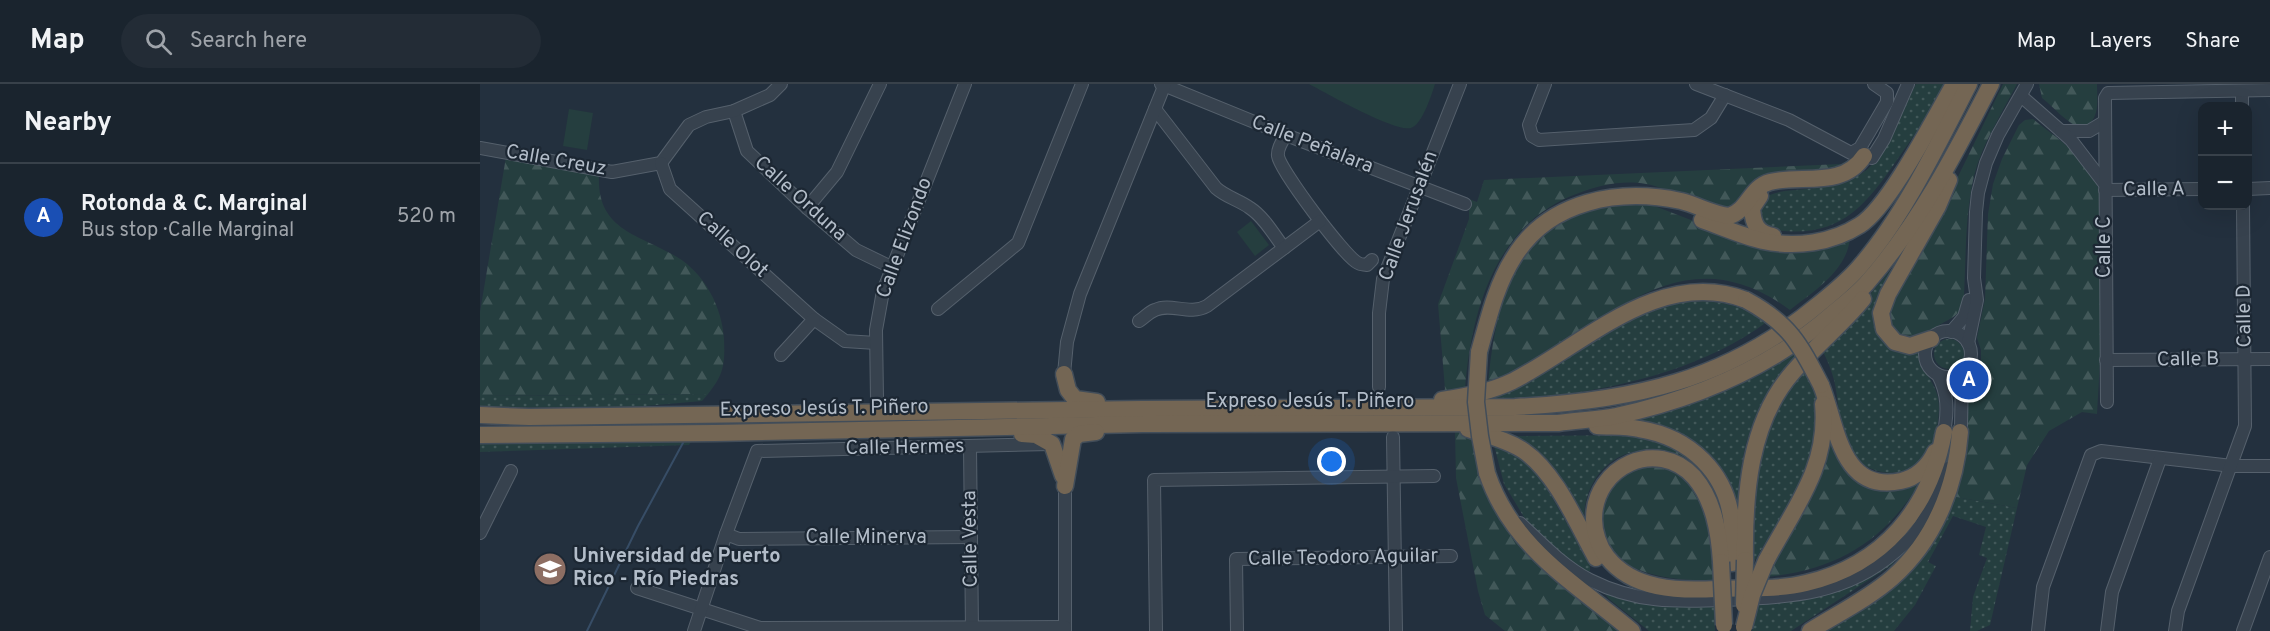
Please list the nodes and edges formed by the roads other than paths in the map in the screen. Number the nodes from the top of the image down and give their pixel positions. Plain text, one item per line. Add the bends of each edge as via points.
1 (780, 84) edge
2 (880, 84) edge
3 (965, 84) edge
4 (1082, 84) edge
5 (1163, 84) edge
6 (1460, 84) edge
7 (1545, 84) edge
8 (1696, 84) edge
9 (1874, 84) edge
10 (1908, 84) edge
11 (1954, 84) edge
12 (1969, 84) edge
13 (1991, 84) edge
14 (2027, 84) edge
15 (2270, 90) edge
16 (2242, 91) junction
17 (1725, 95) junction
18 (2021, 96) junction
19 (2242, 102) edge
20 (1155, 109) junction
21 (734, 111) junction
22 (1974, 118) junction
23 (2104, 122) junction
24 (2061, 131) junction
25 (1286, 135) junction
26 (480, 148) edge
27 (1863, 156) junction
28 (661, 163) junction
29 (1902, 172) junction
30 (1420, 186) junction
31 (2105, 187) junction
32 (2270, 188) edge
33 (2198, 189) edge
34 (2252, 189) edge
35 (1640, 196) junction
36 (1465, 204) dead end
37 (807, 208) junction
38 (2243, 210) edge
39 (1320, 221) junction
40 (1903, 238) junction
41 (1284, 248) junction
42 (1372, 260) dead end
43 (891, 267) junction
44 (1974, 278) junction
45 (938, 309) dead end
46 (814, 319) junction
47 (1139, 321) dead end
48 (1951, 332) junction
49 (1931, 339) junction
50 (876, 343) junction
51 (1968, 343) junction
52 (781, 355) dead end
53 (2270, 358) edge
54 (2245, 359) junction
55 (2106, 360) junction
56 (1962, 373) junction
57 (1064, 374) junction
58 (1938, 375) junction
59 (1821, 385) junction
60 (1379, 387) dead end
61 (877, 399) dead end
62 (2107, 402) dead end
63 (1364, 409) junction
64 (480, 415) edge
65 (1142, 416) junction
66 (992, 418) junction
67 (1450, 423) junction
68 (1558, 423) junction
69 (1952, 432) junction
70 (480, 435) edge
71 (1393, 437) dead end
72 (1052, 444) junction
73 (970, 446) junction
74 (2160, 459) junction
75 (2232, 466) junction
76 (2270, 466) edge
77 (512, 471) dead end
78 (1434, 476) dead end
79 (1394, 477) junction
80 (1065, 486) junction
81 (1496, 496) junction
82 (480, 533) edge
83 (726, 534) junction
84 (971, 537) junction
85 (1451, 556) dead end
86 (1395, 557) junction
87 (2270, 557) edge
88 (1733, 562) junction
89 (637, 588) dead end
90 (1718, 600) junction
91 (700, 610) junction
92 (1733, 628) edge
93 (972, 629) edge
94 (1065, 629) edge
95 (760, 630) edge
96 (882, 630) edge
97 (693, 631) edge
98 (1156, 631) edge
99 (1237, 631) edge
100 (1396, 631) edge
101 (1632, 631) edge
102 (1810, 631) edge
103 (2038, 631) edge
104 (2107, 631) edge
105 (2175, 631) edge
106 (2243, 631) edge

1 - 21 street via 770,95
2 - 37 street via 837,172
3 - 43 street, Calle Elizondo
4 - 45 street via 1018,243
5 - 20 street
5 - 25 street, Calle Peñalara
6 - 30 street, Calle Jerusalén
7 - 17 street via 1529,125 1532,136 1539,140 1694,130 1711,118
8 - 17 street
9 - 27 street via 1887,93 1887,102 1860,148
10 - 27 street via 1884,139
11 - 29 highway
12 - 63 highway, Expreso Jesús T. Piñero via 1924,171 1862,265 1798,321 1754,350 1670,386 1605,400 1515,407
13 - 22 highway, Expreso Jesús T. Piñero
14 - 18 street
15 - 16 street
16 - 19 street
16 - 23 street, Calle C via 2108,93
17 - 27 street via 1789,120
18 - 24 street
18 - 44 street via 1998,135 1978,193
20 - 41 street via 1216,188 1260,216
20 - 57 street via 1080,294 1067,342
21 - 28 street via 689,125
21 - 37 street, Calle Orduna via 747,151
22 - 40 highway, Expreso Jesús T. Piñero
22 - 49 highway via 1938,206 1881,313 1884,329 1895,342 1910,346
23 - 24 street via 2089,130
23 - 31 street, Calle C
24 - 31 street
25 - 30 street, Calle Peñalara
25 - 39 street via 1278,156 1283,169
26 - 28 street, Calle Creuz via 612,172
27 - 29 highway via 1851,177 1836,183 1767,192 1752,208 1754,225 1768,235 1792,239 1818,238 1839,231 1865,214
27 - 35 highway via 1854,167 1834,177 1762,185 1739,212 1729,216 1682,201
28 - 46 street, Calle Olot via 670,189
29 - 35 highway via 1880,206 1862,224 1843,234 1804,244 1763,241
30 - 36 street, Calle Peñalara
30 - 60 street, Calle Jerusalén via 1383,279
31 - 33 street, Calle A
31 - 55 street, Calle C
32 - 34 street
35 - 81 highway, bridge via 1605,197 1572,207 1544,224 1514,257 1497,293 1479,352 1476,402 1480,436
37 - 43 street, Calle Orduna via 856,250
38 - 54 street, Calle D
39 - 41 street
39 - 42 street via 1357,263 1367,265
40 - 68 highway, Expreso Jesús T. Piñero via 1864,286 1780,355 1702,391 1658,406
40 - 88 highway via 1878,282 1792,373 1766,417 1750,469
41 - 47 street via 1200,310 1155,309
43 - 50 street, Calle Elizondo via 878,310
44 - 48 street via 1967,311
44 - 51 street via 1977,300
46 - 50 street, Calle Olot via 845,341
46 - 52 street
48 - 49 street
48 - 51 street via 1962,335
49 - 58 street via 1927,360
50 - 61 street, Calle Elizondo
51 - 56 street via 1971,357
53 - 54 street, Calle B
54 - 55 street, Calle B
54 - 75 street, Calle D via 2245,426
55 - 62 street, Calle C
56 - 58 street via 1948,378
56 - 69 street
57 - 65 highway via 1075,399 1106,402
57 - 66 highway via 1051,401 1018,403
58 - 69 street
59 - 63 highway, bridge via 1794,335 1766,311 1746,300 1718,293 1687,293 1633,308 1512,381 1486,392
59 - 69 highway via 1846,458 1851,466 1872,479 1896,482 1917,475
59 - 92 highway, bridge via 1821,454
63 - 65 highway, Expreso Jesús T. Piñero
64 - 66 highway, Expreso Jesús T. Piñero
65 - 66 highway, Expreso Jesús T. Piñero
65 - 67 highway, Expreso Jesús T. Piñero
65 - 80 highway via 1075,436
66 - 70 highway, Expreso Jesús T. Piñero via 715,433
66 - 72 highway via 1020,434 1036,435
67 - 68 highway, Expreso Jesús T. Piñero
67 - 90 highway via 1505,442 1539,463 1598,560 1617,577 1658,594
68 - 88 highway via 1637,428 1685,444 1708,466 1728,505
69 - 88 highway via 1922,499 1901,528 1857,564 1804,584 1671,590 1646,583 1615,565 1599,544 1594,527 1597,496 1613,472 1626,464 1652,458 1679,465 1693,476 1710,503 1719,542
69 - 90 street via 1939,491 1914,535 1882,563 1844,584 1797,596
69 - 102 highway via 1954,473 1928,537 1891,579
71 - 79 street
72 - 73 street, Calle Hermes
72 - 80 highway
73 - 83 street, Calle Hermes via 757,451
73 - 84 street, Calle Vesta
74 - 75 street
74 - 103 street via 2101,451 2091,455 2043,587
74 - 104 street via 2112,592
75 - 76 street
75 - 105 street, Calle D via 2178,611
77 - 82 street
78 - 79 street
79 - 86 street
79 - 98 street via 1154,480
80 - 94 street
81 - 90 street via 1558,559 1590,580 1647,599
81 - 101 highway via 1508,518 1543,560
83 - 84 street, Calle Minerva via 739,538
83 - 91 street
84 - 93 street, Calle Vesta
85 - 86 street, Calle Teodoro Aguilar
86 - 99 street, Calle Teodoro Aguilar via 1236,559
86 - 100 street
87 - 106 street
88 - 92 highway, bridge
88 - 92 highway, bridge
89 - 91 street
91 - 95 street
91 - 97 street
93 - 94 street
93 - 96 street
95 - 96 street

